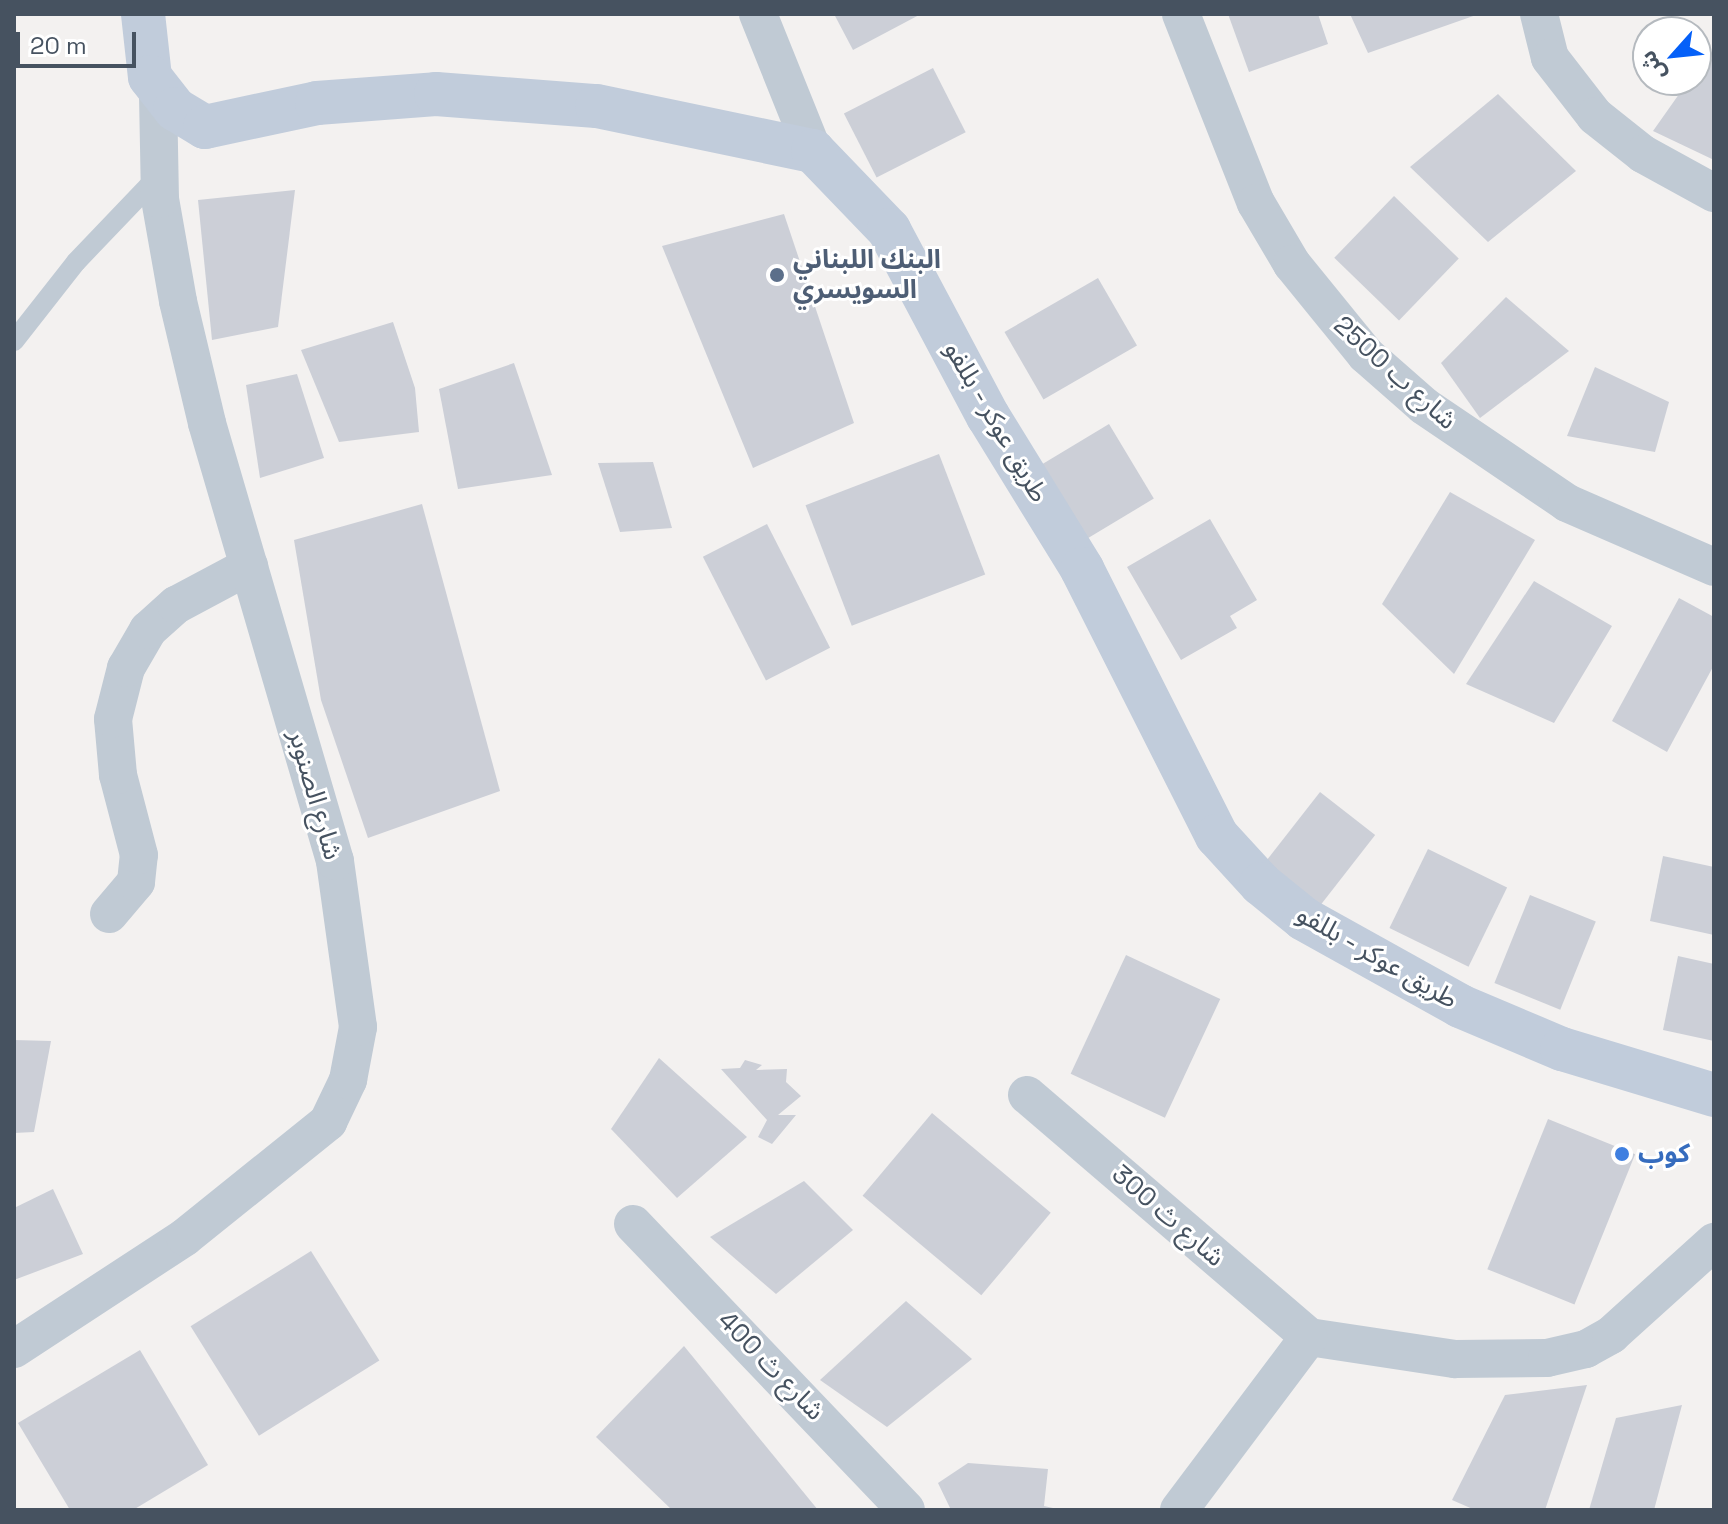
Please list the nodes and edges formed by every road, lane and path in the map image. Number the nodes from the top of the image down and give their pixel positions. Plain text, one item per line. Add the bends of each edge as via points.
1 (143, 14) edge
2 (758, 14) edge
3 (1181, 14) edge
4 (1539, 14) edge
5 (158, 91) junction
6 (813, 151) junction
7 (159, 175) junction
8 (1714, 193) edge
9 (14, 341) edge
10 (249, 566) junction
11 (1714, 567) edge
12 (109, 914) dead end
13 (1027, 1095) dead end
14 (1714, 1095) edge
15 (633, 1224) dead end
16 (1714, 1242) edge
17 (1309, 1337) junction
18 (14, 1349) edge
19 (906, 1510) edge
20 (1179, 1510) edge

1 - 5 street via 144,50
2 - 6 street
3 - 11 street, شارع ب 2500 via 1256,203 1292,264 1366,355 1424,406 1567,503
4 - 8 street via 1550,58 1595,116 1643,154
5 - 6 street via 205,127 317,103 436,94 597,106
5 - 7 street, شارع الصنوبر
6 - 14 street, طريق عوكر - بللفو via 889,230 988,416 1082,569 1217,836 1261,884 1304,919 1460,1006 1562,1049
7 - 9 lane via 76,262
7 - 10 street, شارع الصنوبر via 178,301
10 - 12 street via 176,605 148,630 126,668 113,719 118,775 139,855 136,882
10 - 18 street, شارع الصنوبر via 335,861 358,1027 348,1080 328,1122 298,1149 185,1237
13 - 17 street, شارع ث 300
15 - 19 street, شارع ث 400
16 - 17 street via 1611,1335 1586,1349 1547,1358 1455,1359
17 - 20 street

